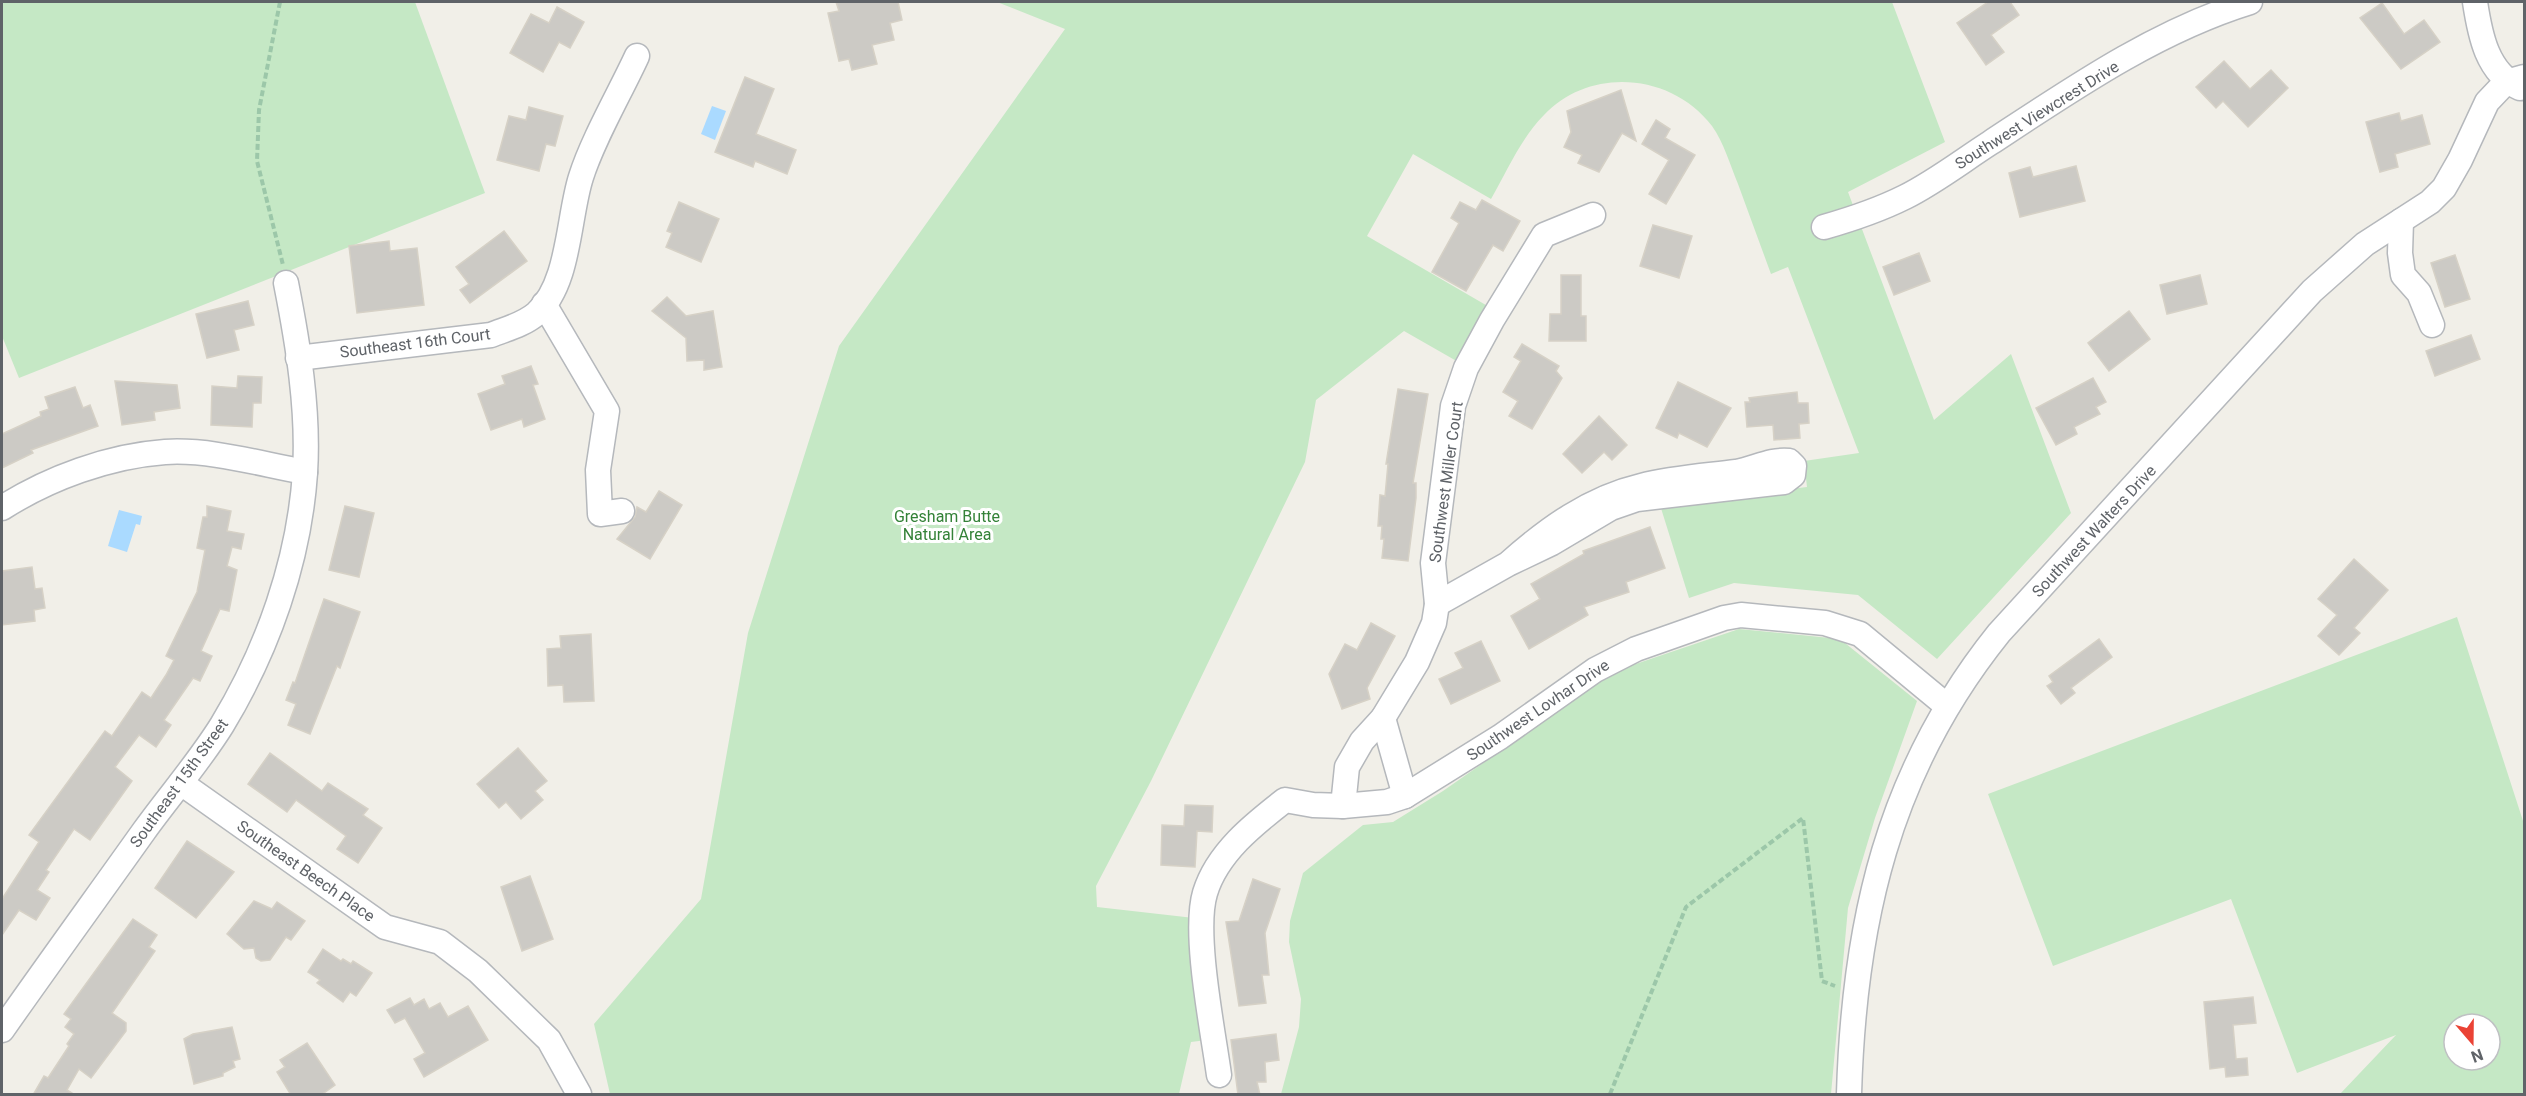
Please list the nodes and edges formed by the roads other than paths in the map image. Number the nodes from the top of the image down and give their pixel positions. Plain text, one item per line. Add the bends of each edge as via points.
1 (2250, 2) edge
2 (2473, 4) edge
3 (637, 56) dead end
4 (2518, 83) edge
5 (1593, 215) dead end
6 (2401, 221) junction
7 (1824, 227) dead end
8 (286, 283) road end
9 (544, 304) junction
10 (2432, 325) dead end
11 (298, 358) junction
12 (305, 472) junction
13 (2, 508) edge
14 (622, 511) dead end
15 (1508, 564) junction
16 (1437, 604) junction
17 (1947, 706) junction
18 (1383, 718) junction
19 (181, 783) junction
20 (1406, 796) junction
21 (1343, 806) junction
22 (2, 1030) edge
23 (1219, 1075) dead end
24 (579, 1095) edge
25 (1849, 1095) edge

1 - 7 street, Southwest Viewcrest Drive via 2161,36 1907,196
2 - 4 street via 2491,62
3 - 9 street, Southeast 16th Court via 581,176 562,262 551,296
4 - 6 street, Southwest Walters Drive via 2496,90 2482,109 2444,188
5 - 16 street, Southwest Miller Court via 1544,235 1466,368 1453,406 1433,563
6 - 10 street via 2403,275 2419,293
6 - 17 street, Southwest Walters Drive via 2365,244 2312,291 1999,633
8 - 11 street, Southeast 15th Street
9 - 11 street, Southeast 16th Court via 517,326 490,335
9 - 14 street via 607,411 598,471 600,514
11 - 12 street, Southeast 15th Street
12 - 13 street via 225,457 166,452 84,470
12 - 19 street, Southeast 15th Street via 298,527 264,644 222,725
15 - 15 street via 1611,508 1637,499 1784,482 1793,475 1794,466 1779,460 1756,469 1663,481 1615,494 1539,536
15 - 16 street
16 - 18 street, Southwest Miller Court via 1428,641
17 - 20 street, Southwest Lovhar Drive via 1860,634 1825,623 1741,615 1636,649 1594,670 1500,737
17 - 25 street, Southwest Walters Drive via 1889,834 1865,922 1854,992
18 - 20 street
18 - 21 street, Southwest Miller Court via 1362,741 1347,767
19 - 22 street, Southeast 15th Street
19 - 24 street, Southeast Beech Place via 386,927 440,942 478,971 549,1040
20 - 21 street, Southwest Lovhar Drive
21 - 23 street, Southwest Lovhar Drive via 1285,800 1234,844 1205,892 1203,947

